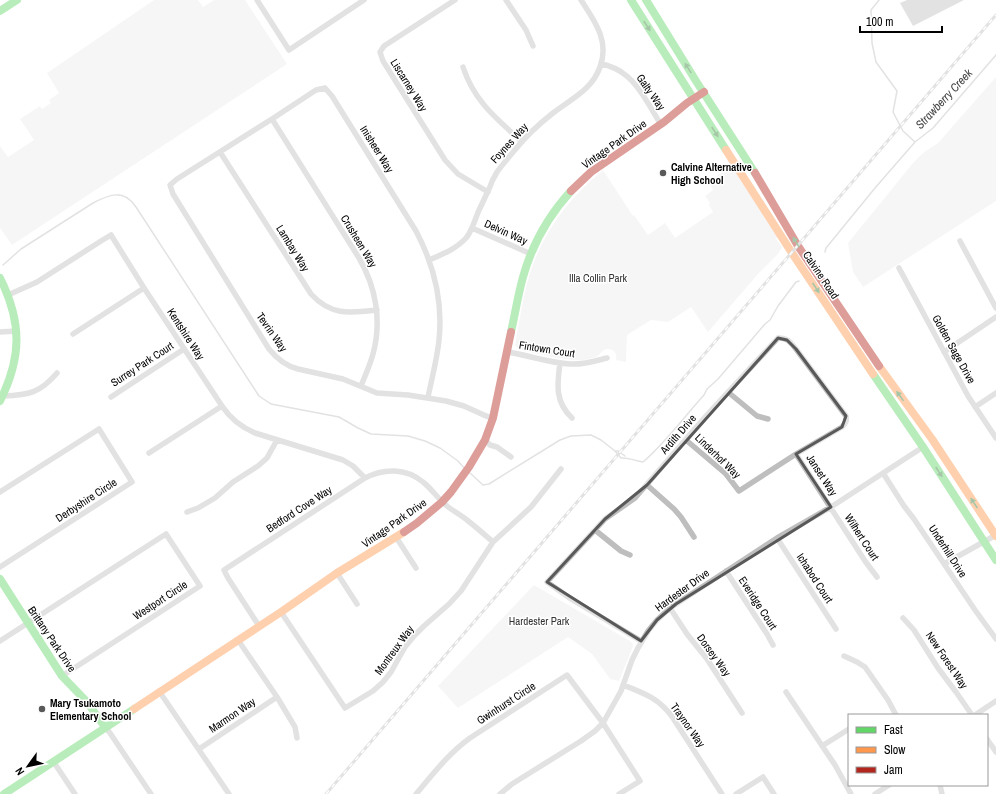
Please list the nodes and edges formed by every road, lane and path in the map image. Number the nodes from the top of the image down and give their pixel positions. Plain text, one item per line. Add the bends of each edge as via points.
1 (17, 0) edge
2 (257, 0) edge
3 (364, 0) edge
4 (455, 0) edge
5 (506, 0) edge
6 (581, 0) edge
7 (631, 0) edge
8 (646, 0) edge
9 (0, 11) edge
10 (533, 46) dead end
11 (602, 64) junction
12 (463, 67) dead end
13 (704, 92) junction
14 (694, 99) junction
15 (272, 119) junction
16 (661, 125) junction
17 (522, 142) junction
18 (220, 152) junction
19 (170, 185) joint
20 (488, 192) junction
21 (472, 228) junction
22 (960, 241) dead end
23 (531, 254) junction
24 (429, 260) junction
25 (899, 268) dead end
26 (0, 278) edge
27 (144, 288) junction
28 (8, 294) junction
29 (996, 308) edge
30 (377, 310) junction
31 (996, 317) edge
32 (16, 331) junction
33 (0, 332) edge
34 (73, 334) dead end
35 (184, 349) junction
36 (508, 352) junction
37 (944, 352) junction
38 (607, 358) dead end
39 (560, 363) junction
40 (57, 373) dead end
41 (361, 386) junction
42 (728, 392) junction
43 (996, 393) edge
44 (111, 397) dead end
45 (428, 397) junction
46 (1, 399) edge
47 (222, 406) junction
48 (975, 407) junction
49 (493, 418) junction
50 (572, 418) dead end
51 (768, 419) dead end
52 (996, 438) edge
53 (277, 440) junction
54 (485, 440) junction
55 (686, 440) junction
56 (923, 447) junction
57 (149, 453) dead end
58 (796, 454) junction
59 (511, 457) dead end
60 (562, 469) dead end
61 (883, 474) junction
62 (365, 478) junction
63 (647, 485) junction
64 (0, 492) edge
65 (442, 502) junction
66 (831, 507) junction
67 (187, 512) dead end
68 (595, 530) junction
69 (996, 535) edge
70 (396, 537) junction
71 (694, 537) dead end
72 (777, 538) junction
73 (984, 541) junction
74 (493, 542) junction
75 (630, 555) dead end
76 (996, 560) edge
77 (944, 564) junction
78 (0, 567) edge
79 (416, 568) dead end
80 (726, 571) junction
81 (337, 573) junction
82 (877, 577) dead end
83 (0, 579) edge
84 (357, 604) dead end
85 (670, 608) junction
86 (281, 612) junction
87 (903, 618) dead end
88 (28, 623) junction
89 (259, 626) junction
90 (836, 629) dead end
91 (996, 639) edge
92 (238, 640) junction
93 (0, 641) edge
94 (641, 641) junction
95 (773, 645) dead end
96 (844, 656) dead end
97 (62, 676) junction
98 (623, 685) junction
99 (159, 691) junction
100 (786, 692) dead end
101 (277, 697) junction
102 (996, 701) edge
103 (742, 713) dead end
104 (895, 714) edge
105 (971, 714) edge
106 (976, 714) edge
107 (603, 723) junction
108 (105, 727) junction
109 (848, 730) edge
110 (297, 738) dead end
111 (988, 740) edge
112 (822, 746) junction
113 (199, 749) junction
114 (996, 752) edge
115 (53, 761) junction
116 (887, 786) edge
117 (4, 794) edge
118 (75, 794) edge
119 (151, 794) edge
120 (229, 794) edge
121 (416, 794) edge
122 (500, 794) edge
123 (619, 794) edge
124 (722, 794) edge
125 (736, 794) edge
126 (774, 794) edge
127 (851, 794) edge
128 (875, 794) edge

1 - 9 street
2 - 3 street via 289,50
4 - 20 street, Liscarney Way via 384,46 380,52 383,61 445,160 458,174
5 - 10 street via 526,30
6 - 11 street via 600,33
7 -> 14 street, Calvine Road
13 -> 8 street, Calvine Road
11 - 16 street, Galty Way via 629,77
11 - 17 street, Foynes Way via 597,76 584,91 550,115
12 - 17 street via 471,87 483,105
13 - 14 street, Vintage Park Drive
69 -> 13 street, Calvine Road via 798,246
14 - 16 street, Vintage Park Drive
14 -> 56 street, Calvine Road via 792,252
15 - 18 street, Inisheer Way
15 - 24 street, Inisheer Way via 316,90 325,88 416,231
15 - 30 street, Crusheen Way via 362,263 372,286
16 - 23 street, Vintage Park Drive via 583,179 551,216
17 - 20 street, Foynes Way via 496,173
18 - 19 street, Inisheer Way
18 - 30 street, Lambay Way via 311,294 330,309 342,312
19 - 41 street, Tevrin Way via 173,194 273,354 292,368 343,379
20 - 21 street, Foynes Way
21 - 23 street, Delvin Way
21 - 24 street, Foynes Way via 459,245
22 - 29 street
23 - 36 street, Vintage Park Drive via 521,286
24 - 45 street, Inisheer Way via 436,282 440,320
25 - 37 street, Golden Sage Drive
26 - 28 street
27 - 28 street, Kentshire Way via 111,235 37,282
27 - 34 street
27 - 35 street, Kentshire Way
28 - 32 street via 14,311
30 - 41 street, Crusheen Way via 376,342
31 - 37 street
32 - 33 street
32 - 46 street via 15,359
35 - 44 street, Surrey Park Court
35 - 47 street, Kentshire Way
36 - 39 street, Fintown Court
36 - 49 street, Vintage Park Drive
37 - 48 street, Golden Sage Drive
38 - 39 street, Fintown Court via 571,365
39 - 50 street via 558,393 565,410
40 - 46 street via 35,392
41 - 45 street, Tevrin Way via 377,393
42 - 51 street via 757,416
42 - 55 street, Ardith Drive
42 - 58 street, Ardith Drive via 778,338 787,340 846,416 847,421 842,427
43 - 48 street
45 - 49 street, Tevrin Way via 464,406
47 - 53 street, Kentshire Way via 229,416 244,428
47 - 57 street
48 - 52 street, Golden Sage Drive
49 - 54 street, Vintage Park Drive
53 - 62 street, Kentshire Way via 343,460
53 - 67 street via 267,458 258,466 233,482 215,498
54 - 59 street
54 - 65 street, Vintage Park Drive via 463,477
55 - 58 street, Linderhof Way via 726,474 739,491
55 - 63 street, Ardith Drive
56 - 61 street, Hardester Drive
56 -> 73 street, Calvine Road
58 - 66 street, Janset Way
60 - 74 street via 531,507
61 - 66 street, Hardester Drive
61 - 77 street, Underhill Drive
62 - 65 street, Bedford Cove Way via 382,471 407,473 423,482
62 - 89 street, Bedford Cove Way via 224,570
63 - 68 street, Ardith Drive
63 - 71 street via 674,509
64 - 78 street, Derbyshire Circle via 99,429 132,482
65 - 70 street, Vintage Park Drive
65 - 74 street, Bedford Cove Way
66 - 72 street, Hardester Drive
66 - 82 street, Wilhert Court
68 - 75 street
68 - 94 street, Ardith Drive via 547,582
69 - 73 street
70 - 79 street
70 - 81 street, Vintage Park Drive
72 - 80 street, Hardester Drive
72 - 90 street, Ichabod Court
73 - 76 street, Calvine Road
73 - 77 street
74 - 86 street, Montreux Way via 461,591 414,636 387,678 373,691 345,708
77 - 91 street, Underhill Drive
80 - 85 street, Hardester Drive
80 - 95 street, Everidge Court
81 - 84 street
81 - 86 street, Vintage Park Drive
83 - 88 street, Brittany Park Drive
85 - 94 street, Hardester Drive
85 - 103 street, Dorsey Way
86 - 89 street, Vintage Park Drive
87 - 105 street, New Forest Way via 914,630
88 - 93 street
88 - 97 street, Brittany Park Drive
88 - 97 street, Westport Circle via 166,534 200,586
89 - 92 street, Vintage Park Drive
92 - 99 street, Vintage Park Drive
92 - 101 street
94 - 98 street, Hardester Drive
96 - 104 street via 865,667
97 - 108 street, Brittany Park Drive via 87,702
98 - 107 street, Hardester Drive
98 - 124 street, Traynor Way via 653,698 666,709
99 - 108 street, Vintage Park Drive
99 - 113 street
100 - 112 street
101 - 110 street via 295,727
101 - 113 street, Marmon Way
102 - 106 street
107 - 121 street, Gwinhurst Circle via 567,675 460,745
107 - 122 street, Hardester Drive via 581,741
107 - 123 street via 640,781
108 - 115 street, Vintage Park Drive
108 - 119 street
109 - 112 street
111 - 114 street
112 - 127 street
113 - 120 street
115 - 117 street, Vintage Park Drive
115 - 118 street
116 - 128 street
125 - 126 street via 763,777

